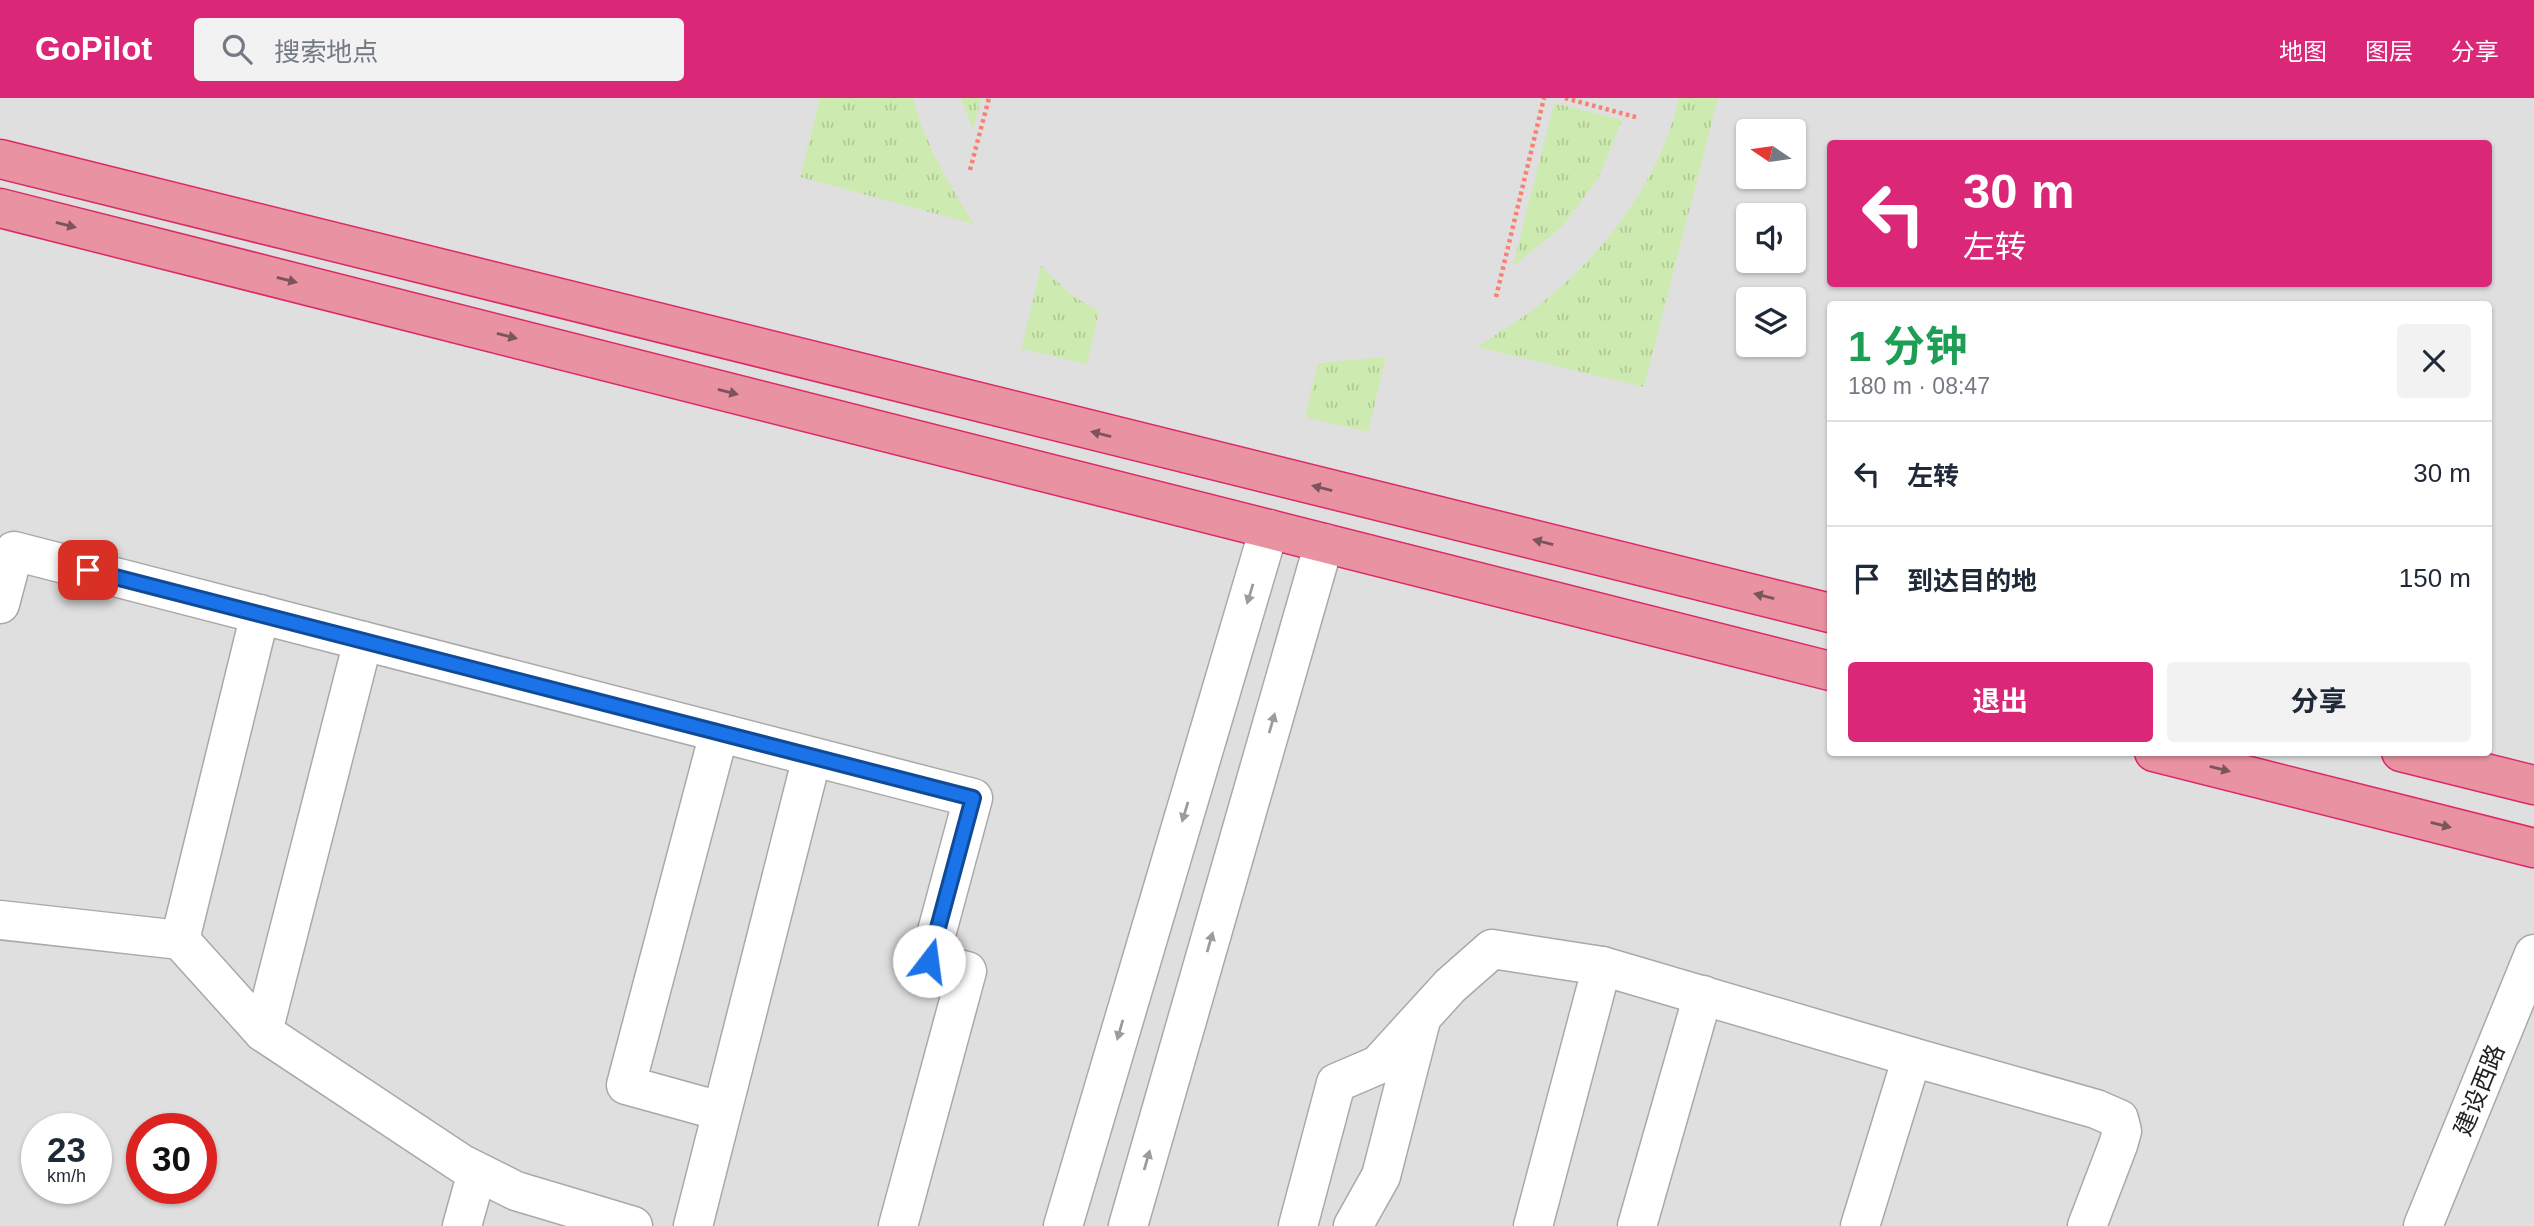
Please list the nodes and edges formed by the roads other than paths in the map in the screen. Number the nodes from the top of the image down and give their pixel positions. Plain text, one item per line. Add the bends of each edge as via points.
1 (0, 159) edge
2 (0, 208) edge
3 (1269, 529) junction
4 (1324, 543) junction
5 (0, 604) edge
6 (1827, 612) edge
7 (260, 614) junction
8 (363, 641) junction
9 (1827, 670) edge
10 (719, 733) junction
11 (2170, 756) edge
12 (2417, 756) edge
13 (812, 757) junction
14 (2534, 785) edge
15 (2534, 848) edge
16 (0, 920) edge
17 (180, 940) junction
18 (2534, 954) edge
19 (1602, 966) junction
20 (1703, 995) junction
21 (1421, 1018) junction
22 (263, 1032) junction
23 (1912, 1057) junction
24 (713, 1109) dead end
25 (477, 1172) junction
26 (462, 1226) edge
27 (633, 1226) edge
28 (693, 1226) edge
29 (898, 1226) edge
30 (1063, 1226) edge
31 (1128, 1226) edge
32 (1298, 1226) edge
33 (1353, 1226) edge
34 (1533, 1226) edge
35 (1637, 1226) edge
36 (1860, 1226) edge
37 (2087, 1226) edge
38 (2423, 1226) edge

6 -> 1 highway
2 -> 3 highway
3 - 4 highway
3 -> 30 street
4 - 9 highway
31 -> 4 street
5 - 7 street via 14,551
7 - 8 street
7 - 17 street
8 - 10 street
8 - 22 street
10 - 13 street
10 - 24 street via 626,1085
11 -> 15 highway
12 - 14 highway
13 - 28 street
13 - 29 street via 973,798 929,961 967,971
16 - 17 street
17 - 22 street
18 - 38 street, 建设西路
19 - 20 street
19 - 21 street via 1492,949
19 - 34 street
20 - 23 street
20 - 35 street
21 - 32 street via 1378,1065 1336,1083
21 - 33 street via 1381,1176
22 - 25 street
23 - 36 street
23 - 37 street via 2119,1119 2119,1145
25 - 26 street
25 - 27 street via 516,1191

